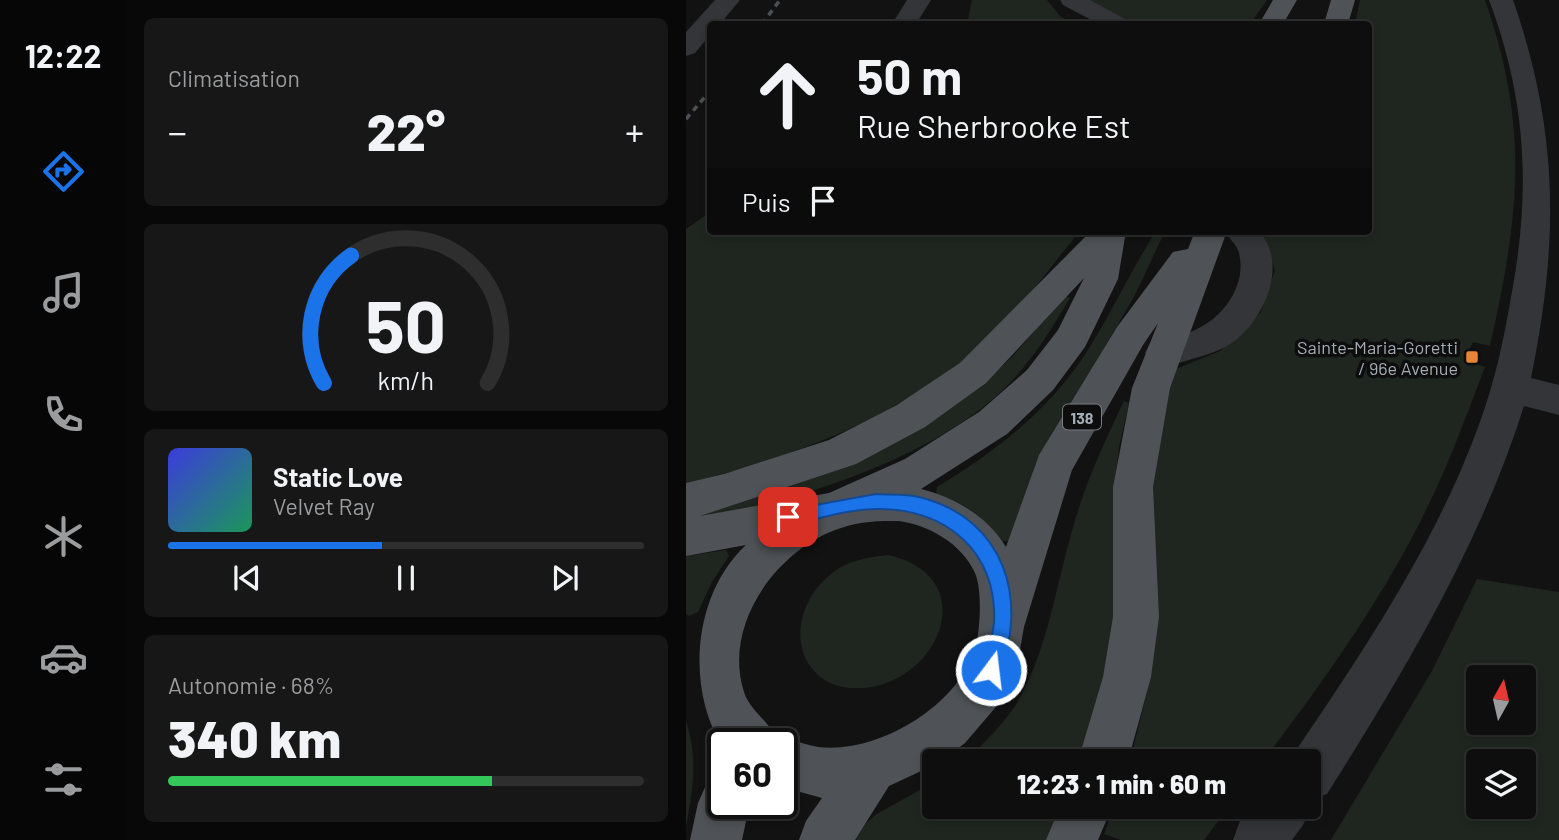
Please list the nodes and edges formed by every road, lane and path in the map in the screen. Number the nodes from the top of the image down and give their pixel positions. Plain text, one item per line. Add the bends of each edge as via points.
1 (728, 0) edge
2 (919, 0) edge
3 (1063, 0) edge
4 (1072, 0) edge
5 (1286, 0) edge
6 (1343, 0) edge
7 (1501, 0) edge
8 (710, 21) edge
9 (906, 21) edge
10 (1083, 21) edge
11 (1110, 21) edge
12 (1273, 21) edge
13 (1337, 21) edge
14 (707, 24) edge
15 (686, 48) edge
16 (1106, 235) edge
17 (1108, 235) edge
18 (1205, 235) edge
19 (1207, 235) edge
20 (1243, 235) edge
21 (1164, 353) junction
22 (1510, 388) junction
23 (1559, 400) edge
24 (686, 501) edge
25 (833, 510) junction
26 (686, 537) edge
27 (1003, 625) junction
28 (700, 659) edge
29 (736, 728) edge
30 (1106, 749) edge
31 (1321, 758) edge
32 (798, 766) edge
33 (871, 768) junction
34 (721, 819) edge
35 (1081, 819) edge
36 (1276, 819) edge
37 (716, 840) edge
38 (825, 840) edge
39 (1072, 840) edge
40 (1259, 840) edge

1 - 8 street
2 - 9 street
3 - 10 street
4 - 11 street
5 - 12 main road
6 - 13 main road
7 - 22 street via 1529,77 1541,185 1534,268
14 - 15 street
16 - 24 main road via 973,373 911,416 842,452
17 - 25 main road, 138 via 1101,279 1072,338 1040,380 993,423 919,471
18 - 27 main road, 138 via 1130,336 1053,467
19 - 21 main road
20 - 21 street via 1256,253 1257,273 1241,312 1224,330 1200,344
21 - 30 main road via 1151,388 1133,487 1136,617 1127,677
22 - 23 street
22 - 31 street via 1484,460 1415,607
25 - 26 main road, 138
25 - 27 main road, 138 via 876,501 918,505 954,520 983,546 1000,582
25 - 28 main road, 138 via 795,529 762,555 736,589
27 - 33 main road, 138 via 991,670 963,713 922,747
28 - 29 main road, 138
32 - 33 main road, 138 via 819,772
33 - 38 main road
34 - 37 main road
35 - 39 main road
36 - 40 street

